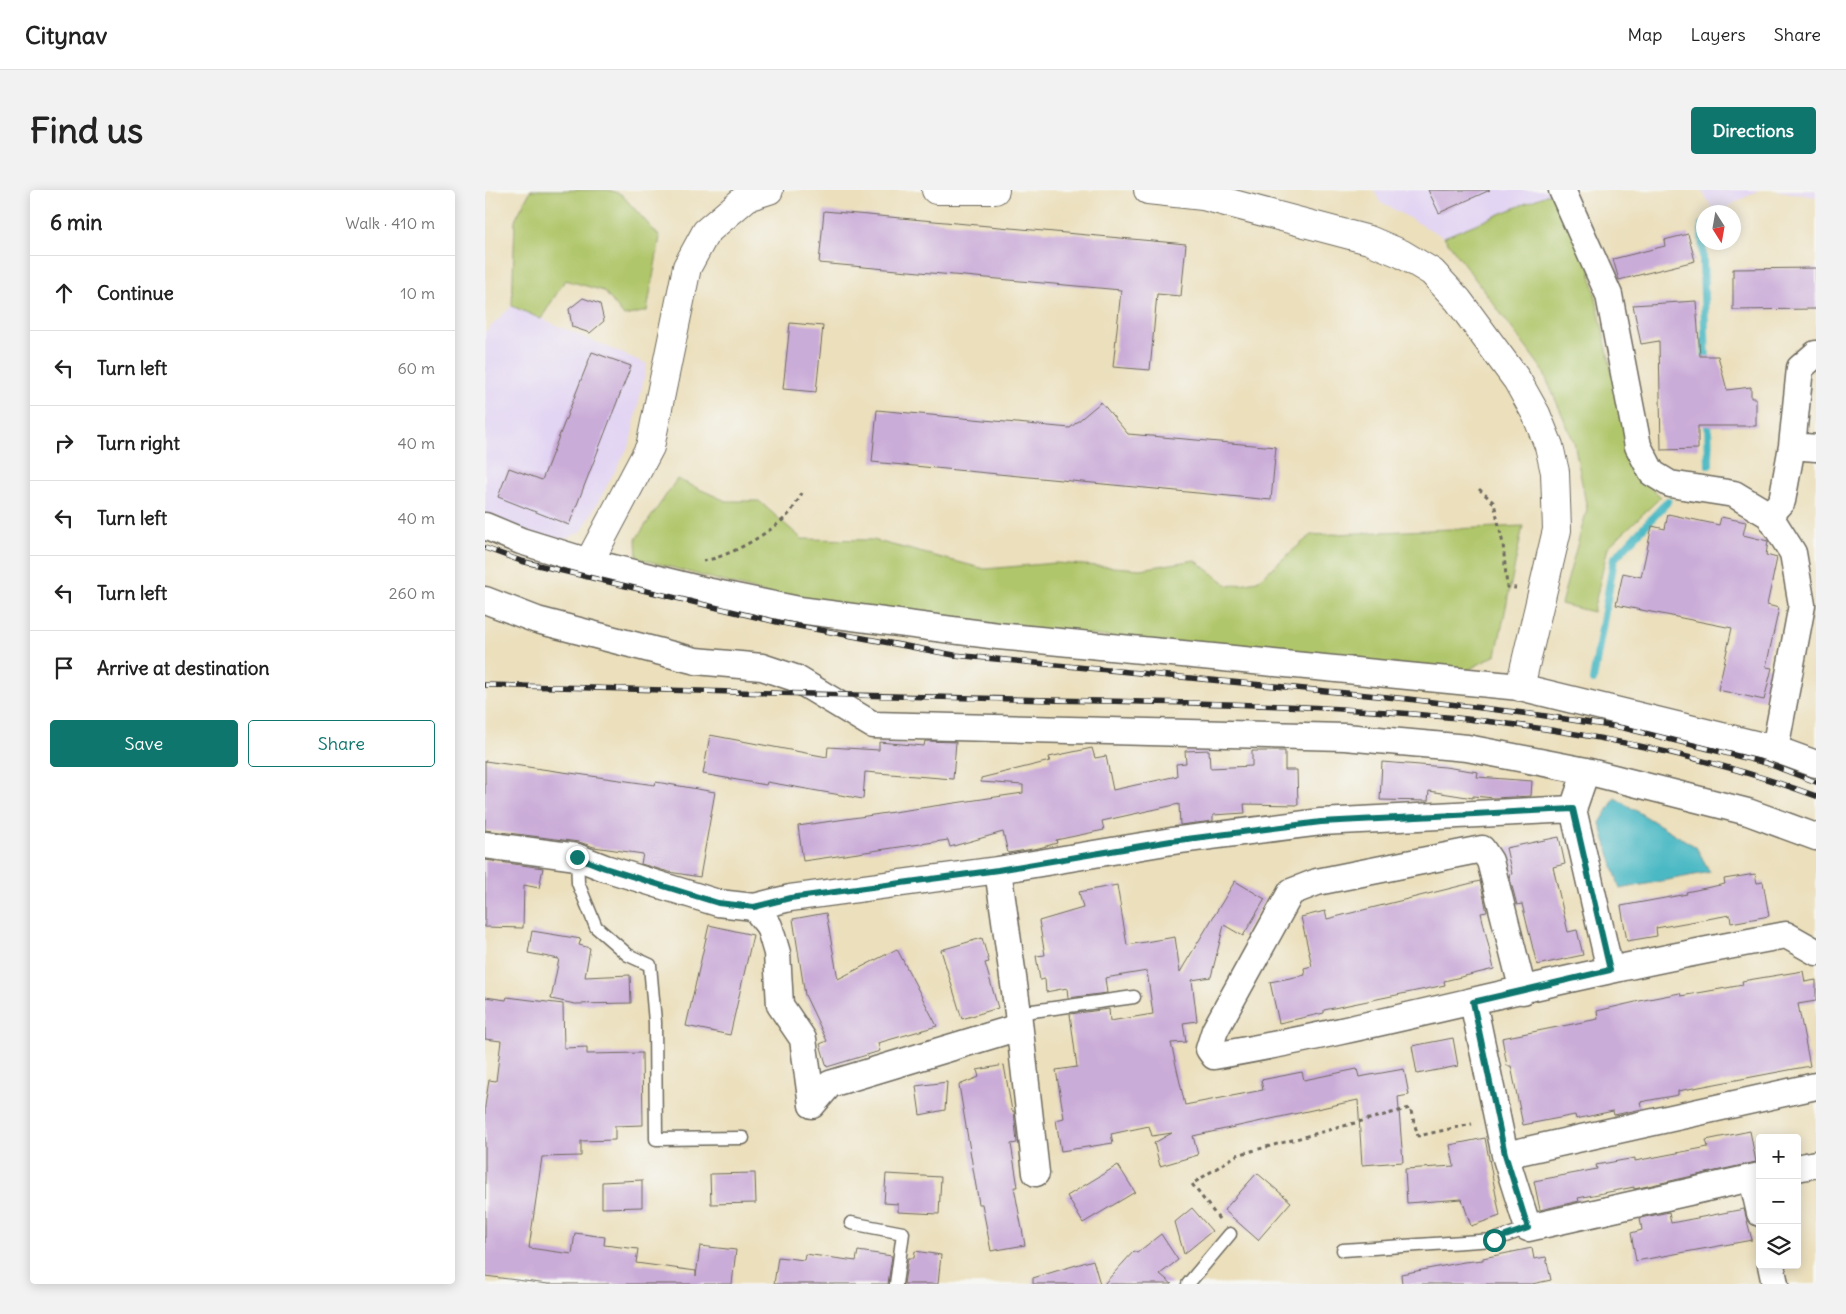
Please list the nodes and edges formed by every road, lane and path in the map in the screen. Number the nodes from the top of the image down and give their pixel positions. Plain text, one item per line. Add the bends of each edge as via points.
1 (769, 190) edge
2 (936, 190) edge
3 (995, 190) edge
4 (1148, 190) edge
5 (1562, 190) edge
6 (1204, 193) edge
7 (1816, 354) edge
8 (1804, 447) edge
9 (1479, 489) dead end
10 (802, 493) dead end
11 (1769, 515) junction
12 (485, 526) edge
13 (754, 539) dead end
14 (589, 562) junction
15 (1520, 589) dead end
16 (485, 600) edge
17 (1520, 687) junction
18 (1775, 749) junction
19 (1816, 764) edge
20 (1586, 771) junction
21 (1573, 809) junction
22 (1816, 837) edge
23 (485, 845) edge
24 (577, 857) junction
25 (998, 870) junction
26 (754, 907) junction
27 (1816, 952) edge
28 (1610, 970) junction
29 (1523, 991) junction
30 (1134, 997) dead end
31 (1473, 1002) junction
32 (1018, 1020) junction
33 (1816, 1086) edge
34 (1497, 1118) junction
35 (743, 1138) dead end
36 (1505, 1154) junction
37 (1816, 1164) edge
38 (1801, 1167) edge
39 (1036, 1173) dead end
40 (1756, 1177) edge
41 (851, 1223) dead end
42 (1528, 1228) junction
43 (1230, 1234) joint
44 (1343, 1250) dead end
45 (1772, 1269) edge
46 (896, 1284) edge
47 (1187, 1284) edge
48 (1775, 1284) edge

1 - 14 street via 747,197 707,232 687,267 650,448
2 - 3 street
4 - 6 street
5 - 11 street via 1609,295 1638,446 1652,473 1671,484 1734,494
6 - 17 street via 1369,240 1402,254 1432,272 1458,300 1517,380 1549,446 1557,498 1557,530
7 - 8 street via 1800,368
8 - 11 street via 1782,502
9 - 15 path via 1494,503 1503,544 1507,586
10 - 13 path via 788,515
11 - 18 street via 1793,553 1802,605
12 - 14 street
14 - 17 street via 711,592 808,611 998,636
16 - 20 street via 537,620 696,661 761,667 795,678 873,725 1345,737 1467,748
17 - 18 street
18 - 19 street
20 - 21 street
20 - 22 street via 1748,812
21 - 25 street via 1321,822 1171,841
21 - 28 street
23 - 24 street
24 - 26 street via 718,903
24 - 35 lane via 578,882 596,927 628,955 650,965 655,1022 656,1139
25 - 26 street via 790,898
25 - 32 street
26 - 32 street via 769,926 777,953 780,1005 803,1039 812,1105 830,1084
27 - 28 street via 1786,935
28 - 29 street
29 - 31 street
29 - 31 street via 1490,861 1482,849 1317,882 1291,892 1215,1030 1209,1049 1214,1056 1303,1041
30 - 32 lane
31 - 34 street
32 - 39 street
33 - 36 street
34 - 36 street
34 - 43 path via 1418,1136 1410,1108 1237,1155 1192,1184
36 - 42 street
37 - 38 street
40 - 42 street
41 - 46 lane via 903,1233
42 - 44 lane via 1494,1240
43 - 47 lane
45 - 48 street

